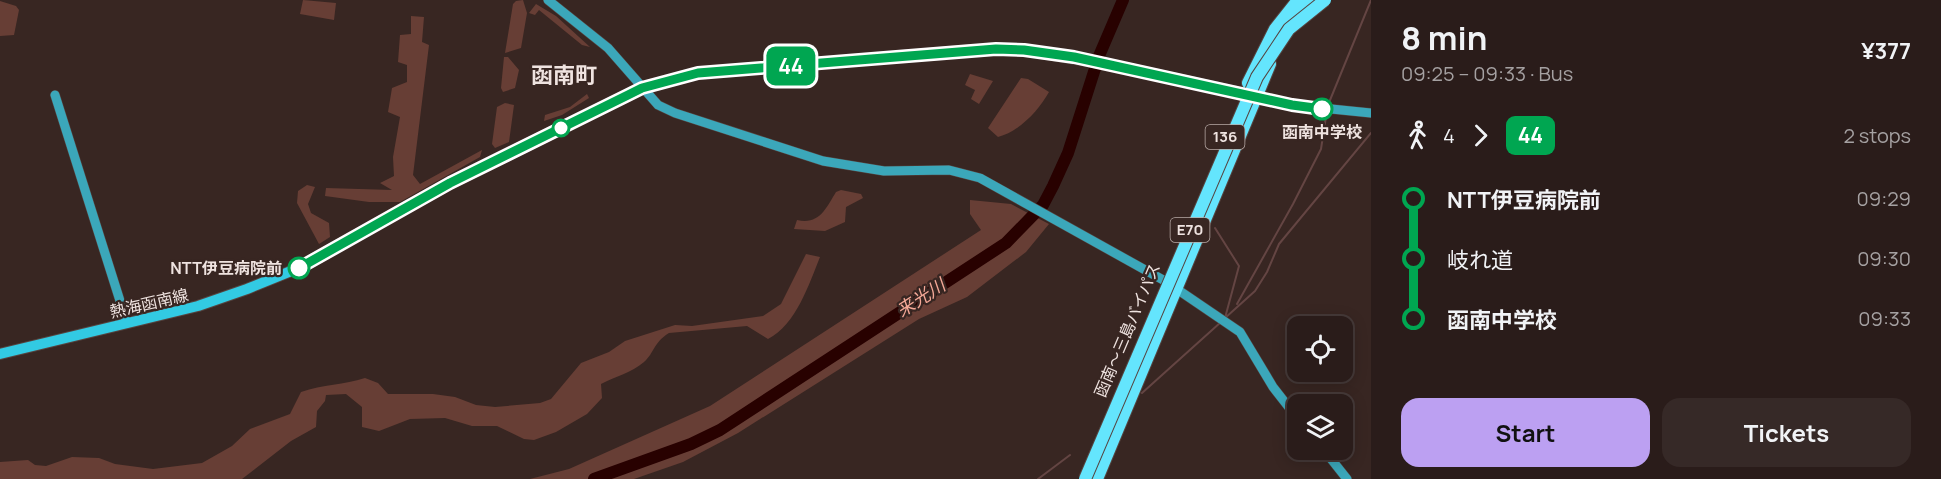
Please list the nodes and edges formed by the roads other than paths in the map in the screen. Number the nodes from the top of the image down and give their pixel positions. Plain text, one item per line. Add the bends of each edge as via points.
1 (548, 0) edge
2 (1298, 0) edge
3 (1310, 0) edge
4 (1325, 0) edge
5 (642, 88) junction
6 (1244, 94) junction
7 (55, 95) dead end
8 (1256, 97) junction
9 (1371, 113) edge
10 (1165, 281) junction
11 (1176, 289) junction
12 (127, 323) junction
13 (0, 354) edge
14 (1287, 405) edge
15 (1331, 460) edge
16 (1079, 479) edge
17 (1085, 479) edge
18 (1097, 479) edge
19 (1347, 479) edge

1 - 5 street via 608,48
2 - 6 highway, 函南～三島バイパス / 136 via 1275,29
3 - 8 highway, 函南～三島バイパス / 136 via 1280,38
4 - 17 highway, E70, bridge via 1289,29 1257,77
5 - 6 main road, 熱海函南線 via 698,73 974,50 1024,50
5 - 10 street via 658,105 675,113 801,156 884,171 949,170 980,178
5 - 12 main road, 熱海函南線 via 485,165 296,269 198,306
6 - 8 main road, 熱海函南線
6 - 10 highway, 函南～三島バイパス / 136
7 - 12 street
8 - 9 street
8 - 11 highway, 函南～三島バイパス / 136
10 - 11 street
10 - 16 highway, 函南～三島バイパス / 136
11 - 14 street via 1246,339
11 - 18 highway, 函南～三島バイパス / 136
12 - 13 main road, 熱海函南線
15 - 19 street

